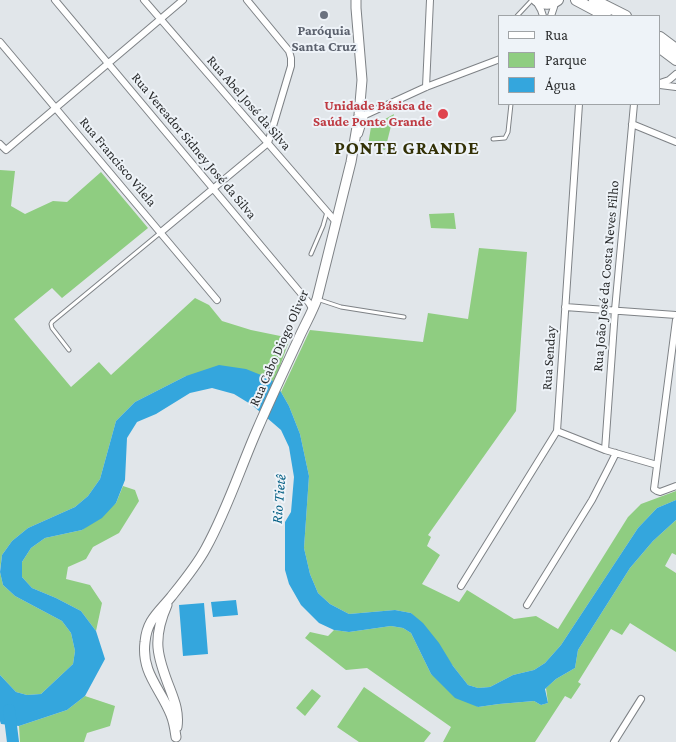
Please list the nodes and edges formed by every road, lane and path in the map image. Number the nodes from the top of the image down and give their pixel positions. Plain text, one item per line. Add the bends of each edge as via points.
1 (55, 0) edge
2 (144, 0) edge
3 (183, 0) edge
4 (247, 0) edge
5 (349, 0) edge
6 (430, 0) edge
7 (535, 0) edge
8 (576, 0) edge
9 (594, 0) edge
10 (556, 1) edge
11 (356, 4) edge
12 (518, 15) edge
13 (543, 15) edge
14 (551, 15) edge
15 (604, 15) edge
16 (624, 15) edge
17 (160, 19) junction
18 (661, 38) edge
19 (0, 42) edge
20 (661, 49) edge
21 (676, 49) edge
22 (498, 60) edge
23 (676, 60) edge
24 (108, 63) junction
25 (676, 74) edge
26 (661, 84) edge
27 (661, 84) edge
28 (426, 87) junction
29 (676, 87) edge
30 (511, 105) edge
31 (579, 105) edge
32 (634, 105) edge
33 (56, 108) junction
34 (362, 115) junction
35 (632, 124) junction
36 (493, 139) dead end
37 (676, 142) edge
38 (268, 143) junction
39 (0, 144) edge
40 (214, 189) junction
41 (327, 212) junction
42 (336, 222) junction
43 (161, 232) junction
44 (311, 254) dead end
45 (317, 299) junction
46 (217, 300) dead end
47 (565, 307) junction
48 (313, 310) junction
49 (615, 310) junction
50 (676, 315) edge
51 (404, 317) dead end
52 (676, 320) edge
53 (69, 350) dead end
54 (557, 431) junction
55 (605, 450) junction
56 (616, 453) junction
57 (657, 466) junction
58 (676, 486) edge
59 (461, 586) dead end
60 (170, 598) junction
61 (527, 605) dead end
62 (148, 671) junction
63 (165, 676) junction
64 (641, 699) dead end
65 (176, 740) edge
66 (614, 742) edge

1 - 24 street, Rua Vereador Sidney José da Silva
2 - 17 street, Rua Abel José da Silva
3 - 17 street
4 - 38 street via 283,43 291,58
5 - 11 street
6 - 28 street
7 - 10 main road via 544,4
7 - 12 lane
7 - 13 street
8 - 15 main road
9 - 16 main road
10 - 14 street
11 - 34 main road, Rua Cabo Diogo Oliver
17 - 24 street
17 - 38 street, Rua Abel José da Silva
18 - 21 main road
19 - 33 street, Rua Francisco Vilela
20 - 23 main road
22 - 28 street
24 - 33 street
24 - 40 street, Rua Vereador Sidney José da Silva
25 - 26 street
27 - 29 street
28 - 34 street
30 - 36 lane via 505,138
31 - 47 street, Rua Senday
32 - 35 street, Rua João José da Costa Neves Filho
33 - 39 street via 6,150
33 - 43 street, Rua Francisco Vilela
34 - 42 main road, Rua Cabo Diogo Oliver
35 - 37 street
35 - 49 street, Rua João José da Costa Neves Filho
38 - 40 street
38 - 41 street, Rua Abel José da Silva
40 - 43 street
40 - 48 street, Rua Vereador Sidney José da Silva
41 - 42 street, Rua Abel José da Silva
41 - 44 lane
42 - 45 main road, Rua Cabo Diogo Oliver
43 - 46 street, Rua Francisco Vilela
43 - 53 lane via 50,324
45 - 48 main road, Rua Cabo Diogo Oliver
45 - 51 lane via 341,307
47 - 49 street
47 - 54 street, Rua Senday
48 - 60 main road, Rua Cabo Diogo Oliver via 207,546
49 - 50 street
49 - 55 street, Rua João José da Costa Neves Filho
52 - 57 street
54 - 55 street
54 - 59 street, Rua Senday
55 - 56 street
56 - 57 street
56 - 61 street via 602,483
57 - 58 street via 654,489 660,492
60 - 62 main road, Rua Cabo Diogo Oliver via 148,627 144,654
60 - 63 main road, Rua Cabo Diogo Oliver via 160,621 158,636 158,651
62 - 63 main road
62 - 65 main road, Rua Cabo Diogo Oliver via 172,716
63 - 65 main road, Rua Cabo Diogo Oliver via 178,712
64 - 66 street

